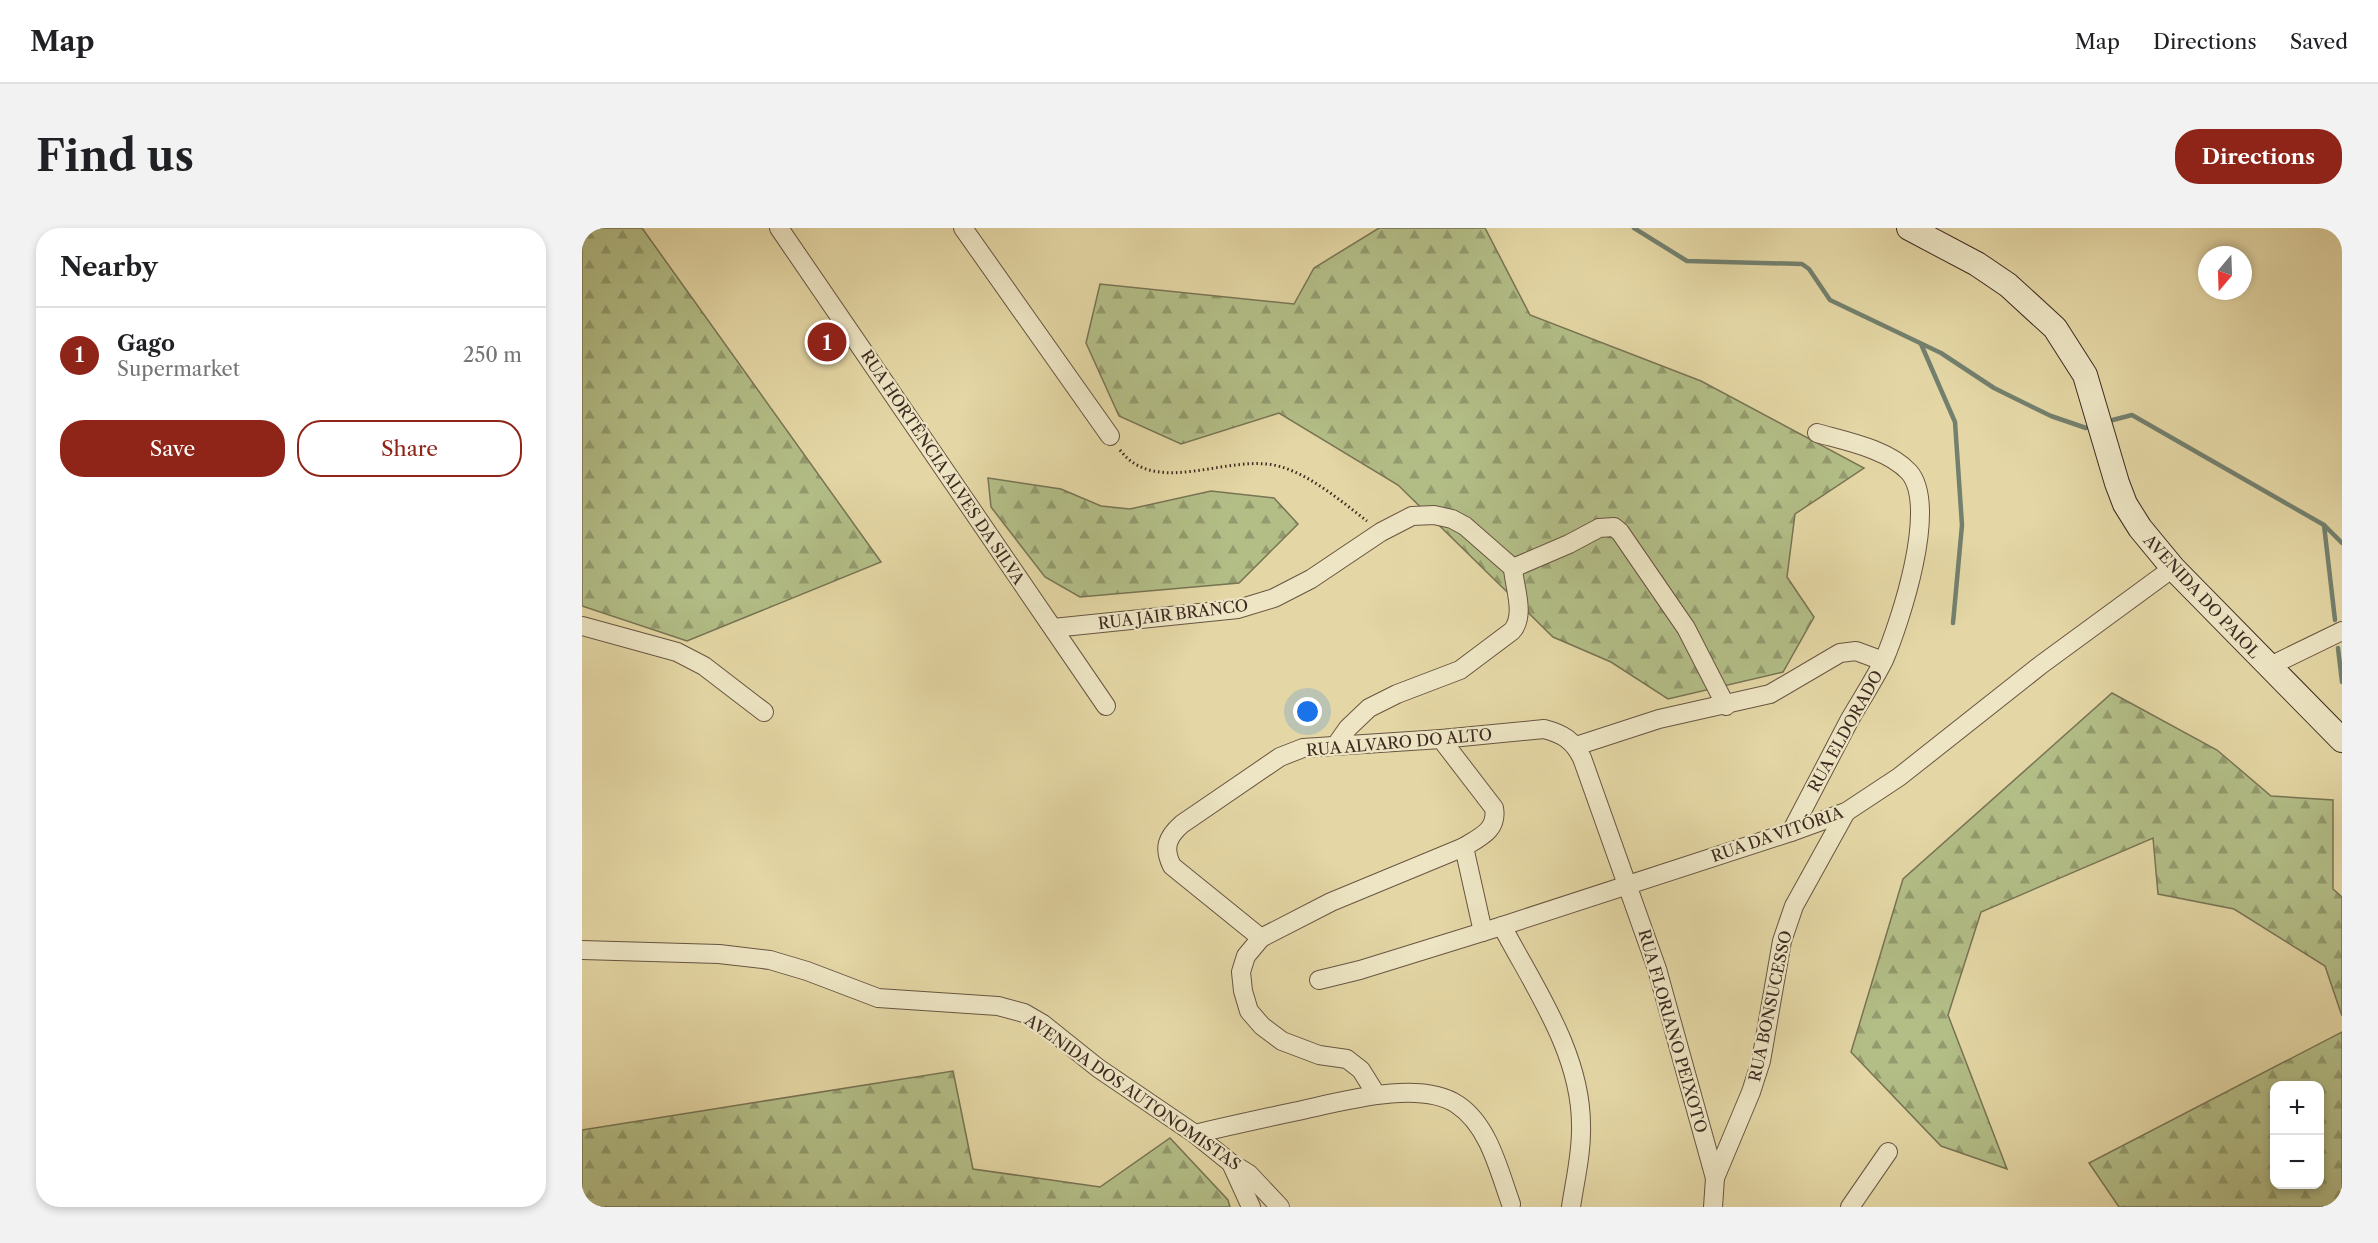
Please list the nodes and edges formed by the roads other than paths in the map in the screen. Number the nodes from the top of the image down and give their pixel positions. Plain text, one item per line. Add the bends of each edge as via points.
1 (779, 228) edge
2 (963, 228) edge
3 (1913, 229) edge
4 (1817, 433) dead end
5 (1110, 436) road end
6 (1513, 568) junction
7 (2173, 568) junction
8 (582, 626) edge
9 (1053, 628) junction
10 (2342, 632) edge
11 (1883, 661) junction
12 (2268, 667) junction
13 (1106, 706) dead end
14 (1726, 706) junction
15 (764, 712) dead end
16 (1441, 739) junction
17 (2342, 740) edge
18 (1336, 746) junction
19 (1576, 746) junction
20 (1846, 812) junction
21 (1791, 832) junction
22 (1464, 847) junction
23 (1628, 884) junction
24 (1502, 926) junction
25 (1483, 932) junction
26 (1261, 938) junction
27 (582, 950) edge
28 (1319, 980) dead end
29 (1376, 1094) junction
30 (1195, 1134) junction
31 (1888, 1152) dead end
32 (1231, 1163) junction
33 (1714, 1178) junction
34 (1511, 1204) dead end
35 (1251, 1207) edge
36 (1280, 1207) edge
37 (1570, 1207) edge
38 (1713, 1207) edge
39 (1850, 1207) edge

1 - 9 street, RUA HORTÊNCIA ALVES DA SILVA
2 - 5 street
3 - 7 street, AVENIDA DO PAIOL via 2008,285 2055,328 2085,375 2125,504
4 - 11 street, RUA ELDORADO via 1893,460 1910,472 1919,495 1920,521 1909,591
6 - 9 street, RUA JAIR BRANCO via 1452,519 1412,516 1274,598 1238,609
6 - 14 street via 1599,528 1614,527 1686,628
6 - 18 street via 1519,620 1512,630 1460,670 1370,708 1348,728
7 - 12 street, AVENIDA DO PAIOL
7 - 20 street, RUA DA VITÓRIA via 2042,664 1899,777
8 - 15 street via 677,652 704,666
9 - 13 street, RUA HORTÊNCIA ALVES DA SILVA
10 - 12 street
11 - 14 street via 1856,651 1840,653 1770,694
11 - 21 street, RUA ELDORADO
12 - 17 street, AVENIDA DO PAIOL
14 - 19 street via 1659,719
16 - 18 street, RUA ALVARO DO ALTO
16 - 19 street, RUA ALVARO DO ALTO via 1544,729 1560,733
16 - 22 street via 1494,808 1496,816 1488,833
18 - 26 street, RUA ALVARO DO ALTO via 1303,748 1280,757 1182,824 1166,844 1172,866
19 - 23 street
20 - 21 street, RUA DA VITÓRIA
20 - 33 street, RUA BONSUCESSO via 1794,906 1782,941 1761,1061
21 - 23 street, RUA DA VITÓRIA
22 - 25 street
22 - 26 street via 1331,902
23 - 24 street, RUA DA VITÓRIA
23 - 33 street, RUA FLORIANO PEIXOTO via 1657,969
24 - 25 street, RUA DA VITÓRIA
24 - 37 street via 1567,1053 1578,1093 1581,1125
25 - 28 street, RUA DA VITÓRIA
26 - 29 street via 1246,956 1241,972 1249,1011 1282,1041 1319,1055 1347,1059 1361,1070
27 - 30 street, AVENIDA DOS AUTONOMISTAS via 719,954 770,960 878,998 998,1006 1024,1013
29 - 30 street
29 - 34 street via 1438,1095 1458,1105 1484,1136
30 - 32 street, AVENIDA DOS AUTONOMISTAS
31 - 39 street
32 - 35 street
32 - 36 street, AVENIDA DOS AUTONOMISTAS via 1249,1174
33 - 38 street, RUA BONSUCESSO

